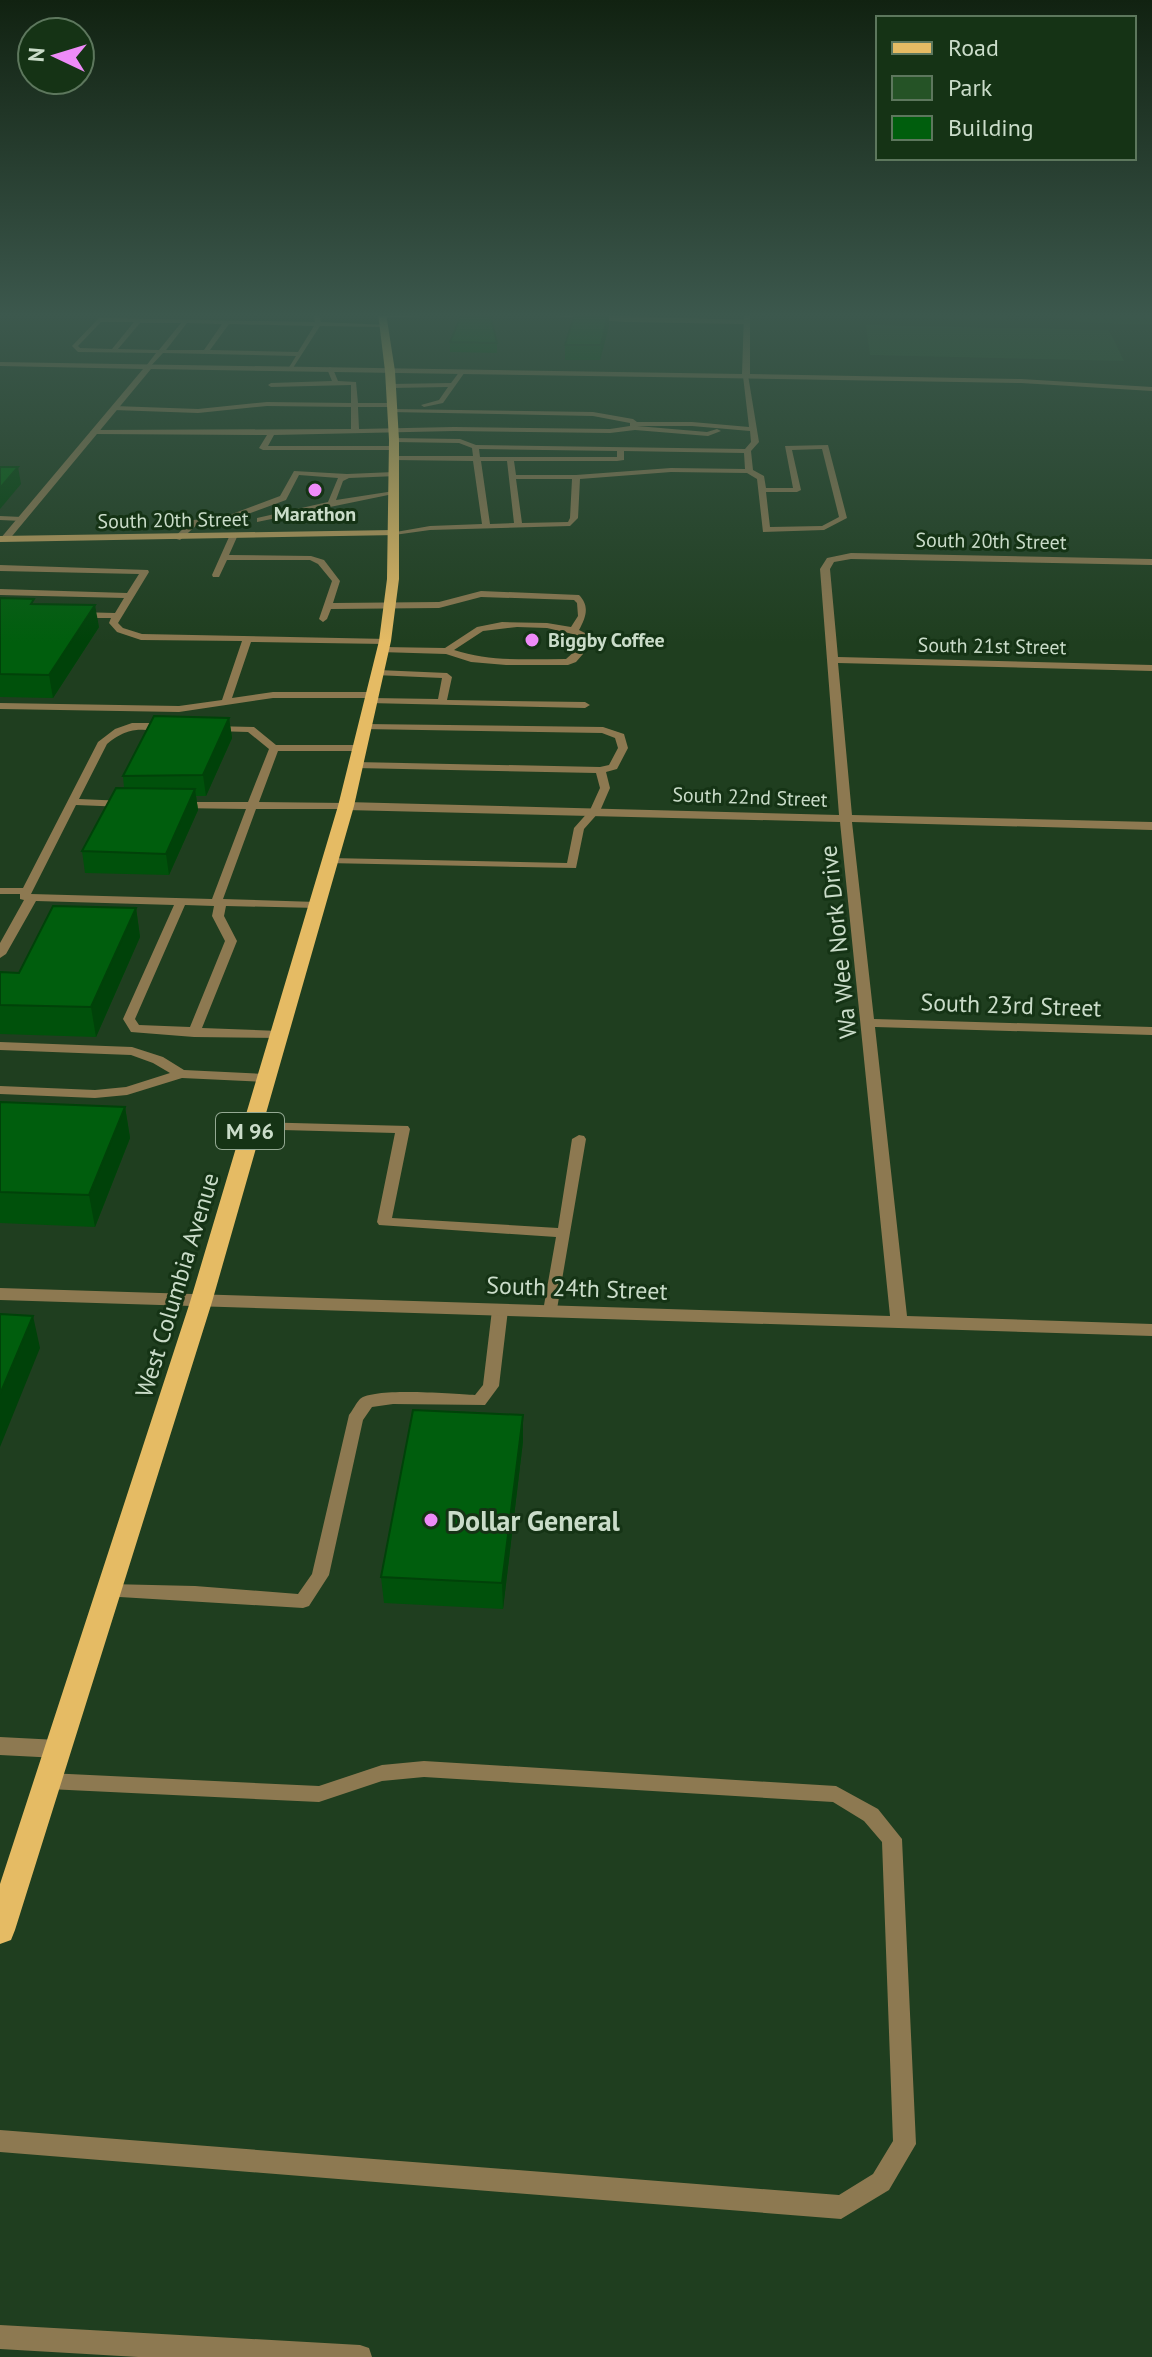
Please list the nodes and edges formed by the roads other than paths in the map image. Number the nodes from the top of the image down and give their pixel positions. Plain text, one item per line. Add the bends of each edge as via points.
1 (102, 423) edge
2 (355, 423) edge
3 (383, 423) edge
4 (387, 423) edge
5 (392, 423) edge
6 (400, 423) edge
7 (401, 423) edge
8 (403, 423) edge
9 (409, 423) edge
10 (633, 423) edge
11 (752, 423) edge
12 (634, 426) junction
13 (726, 428) junction
14 (393, 429) junction
15 (753, 429) junction
16 (94, 432) junction
17 (355, 432) junction
18 (272, 433) junction
19 (475, 447) junction
20 (620, 449) junction
21 (747, 451) junction
22 (477, 459) junction
23 (510, 459) junction
24 (749, 471) junction
25 (347, 476) junction
26 (512, 477) junction
27 (576, 477) junction
28 (762, 490) junction
29 (331, 504) junction
30 (0, 518) edge
31 (22, 519) junction
32 (227, 519) junction
33 (260, 520) junction
34 (486, 526) junction
35 (518, 526) junction
36 (394, 533) junction
37 (233, 537) junction
38 (262, 537) junction
39 (177, 538) junction
40 (2, 539) edge
41 (224, 557) junction
42 (830, 560) joint
43 (1152, 562) edge
44 (0, 568) edge
45 (216, 575) dead end
46 (0, 592) edge
47 (130, 596) junction
48 (328, 606) junction
49 (390, 606) junction
50 (74, 615) edge
51 (118, 616) junction
52 (323, 619) dead end
53 (574, 630) junction
54 (247, 640) junction
55 (384, 646) junction
56 (447, 651) junction
57 (831, 660) junction
58 (1152, 668) edge
59 (378, 673) junction
60 (372, 698) junction
61 (226, 702) junction
62 (442, 702) junction
63 (585, 705) dead end
64 (0, 706) edge
65 (177, 727) edge
66 (365, 727) junction
67 (207, 728) edge
68 (274, 748) junction
69 (357, 756) junction
70 (600, 770) junction
71 (73, 802) junction
72 (132, 804) edge
73 (162, 804) edge
74 (346, 806) junction
75 (251, 807) junction
76 (595, 811) junction
77 (846, 821) junction
78 (1152, 826) edge
79 (330, 861) junction
80 (0, 891) edge
81 (30, 894) junction
82 (181, 901) junction
83 (218, 902) junction
84 (317, 905) junction
85 (0, 954) edge
86 (869, 1023) junction
87 (1152, 1031) edge
88 (194, 1033) junction
89 (279, 1035) junction
90 (0, 1046) edge
91 (181, 1074) junction
92 (266, 1078) junction
93 (0, 1090) edge
94 (252, 1126) junction
95 (579, 1139) dead end
96 (564, 1233) junction
97 (0, 1294) edge
98 (201, 1302) junction
99 (500, 1310) junction
100 (551, 1311) junction
101 (899, 1321) junction
102 (1152, 1330) edge
103 (109, 1591) junction
104 (0, 1746) edge
105 (58, 1749) junction
106 (48, 1781) junction
107 (0, 1930) edge
108 (0, 2141) edge
109 (0, 2337) edge
110 (360, 2357) edge

1 - 16 street
2 - 17 lane
3 - 14 lane
4 - 14 street
5 - 14 main road, West Columbia Avenue / M 96
6 - 14 street
7 - 14 lane
8 - 14 lane
9 - 14 lane
10 - 12 lane
11 - 15 lane
12 - 13 lane
12 - 13 lane via 708,434
12 - 14 lane via 595,431
13 - 15 lane
14 - 17 lane
14 - 18 lane via 263,448
14 - 19 lane
14 - 22 lane
14 - 25 lane
14 - 29 lane
14 - 36 main road, West Columbia Avenue / M 96
15 - 21 lane via 755,442
16 - 18 lane
16 - 31 street
17 - 18 lane
19 - 20 lane
19 - 22 lane
20 - 21 lane
20 - 23 lane via 617,459
21 - 24 lane
22 - 23 lane
22 - 34 lane
23 - 26 lane
24 - 27 lane
24 - 28 lane via 761,478
25 - 29 lane via 340,480
25 - 32 lane via 297,473 283,498
26 - 27 lane
26 - 35 lane
27 - 35 lane via 570,524
28 - 28 lane via 766,530 824,528 843,518 825,447 788,448 797,490
29 - 33 lane
30 - 31 lane
31 - 40 street
32 - 33 lane
32 - 39 lane via 196,522
33 - 38 lane via 267,522
34 - 35 lane
34 - 36 lane
36 - 38 main road, South 20th Street
36 - 49 main road, West Columbia Avenue / M 96
37 - 38 main road, South 20th Street
37 - 39 main road, South 20th Street
37 - 41 lane
39 - 40 main road, South 20th Street
41 - 45 lane
41 - 48 lane via 321,562 336,581
42 - 43 street, South 20th Street via 851,556
42 - 57 street, Wa Wee Nork Drive via 825,569
44 - 47 lane via 145,572
46 - 47 lane
47 - 51 lane
48 - 49 lane
48 - 52 lane
49 - 53 lane via 439,605 481,594 576,597 582,616
49 - 55 main road, West Columbia Avenue / M 96
50 - 51 lane
51 - 54 lane via 113,623 120,630 141,637
53 - 56 lane via 495,626 478,630
53 - 56 lane via 582,634 581,650 568,662 471,659
54 - 55 lane
54 - 61 lane
55 - 56 lane
55 - 59 main road, West Columbia Avenue / M 96
57 - 58 street, South 21st Street
57 - 77 street, Wa Wee Nork Drive
59 - 60 main road, West Columbia Avenue / M 96
59 - 62 lane via 444,675
60 - 61 lane via 273,695
60 - 62 lane
60 - 66 main road, West Columbia Avenue / M 96
61 - 64 lane via 179,709
62 - 63 lane
65 - 71 lane via 133,725 118,730 103,742
66 - 69 main road, West Columbia Avenue / M 96
66 - 70 lane via 603,730 620,736 623,748 613,767
67 - 68 lane via 251,729
68 - 69 lane
68 - 75 lane
69 - 70 lane
69 - 74 main road, West Columbia Avenue / M 96
70 - 76 lane via 605,788
71 - 72 lane
71 - 81 lane
73 - 75 lane
74 - 75 lane
74 - 76 street, South 22nd Street
74 - 79 main road, West Columbia Avenue / M 96
75 - 83 lane
76 - 77 street, South 22nd Street
76 - 79 lane via 579,828 572,866
77 - 78 street, South 22nd Street
77 - 86 street, Wa Wee Nork Drive
79 - 84 main road, West Columbia Avenue / M 96
80 - 81 lane
81 - 82 lane
81 - 85 lane
82 - 83 lane
82 - 88 lane via 129,1019 135,1029
83 - 84 lane
83 - 88 lane via 218,916 231,941
84 - 89 main road, West Columbia Avenue / M 96
86 - 87 street, South 23rd Street
86 - 101 street, Wa Wee Nork Drive
88 - 89 lane
89 - 92 main road, West Columbia Avenue / M 96
90 - 91 lane via 132,1051
91 - 92 lane
91 - 93 lane via 127,1091 95,1094
92 - 94 main road, West Columbia Avenue / M 96
94 - 96 lane via 403,1129 384,1222
94 - 98 main road, West Columbia Avenue / M 96
95 - 96 lane
96 - 100 lane
97 - 98 street, South 24th Street
98 - 99 street, South 24th Street
98 - 103 main road, West Columbia Avenue / M 96
99 - 100 street, South 24th Street
99 - 103 lane via 491,1386 479,1401 393,1398 367,1402 355,1419 320,1575 303,1601
100 - 101 street, South 24th Street
101 - 102 street, South 24th Street
103 - 105 main road, West Columbia Avenue / M 96
104 - 105 street
105 - 106 main road, West Columbia Avenue / M 96
106 - 107 main road, West Columbia Avenue / M 96
106 - 108 lane via 319,1794 382,1773 424,1769 836,1794 871,1815 892,1839 905,2144 881,2182 841,2207
109 - 110 lane

